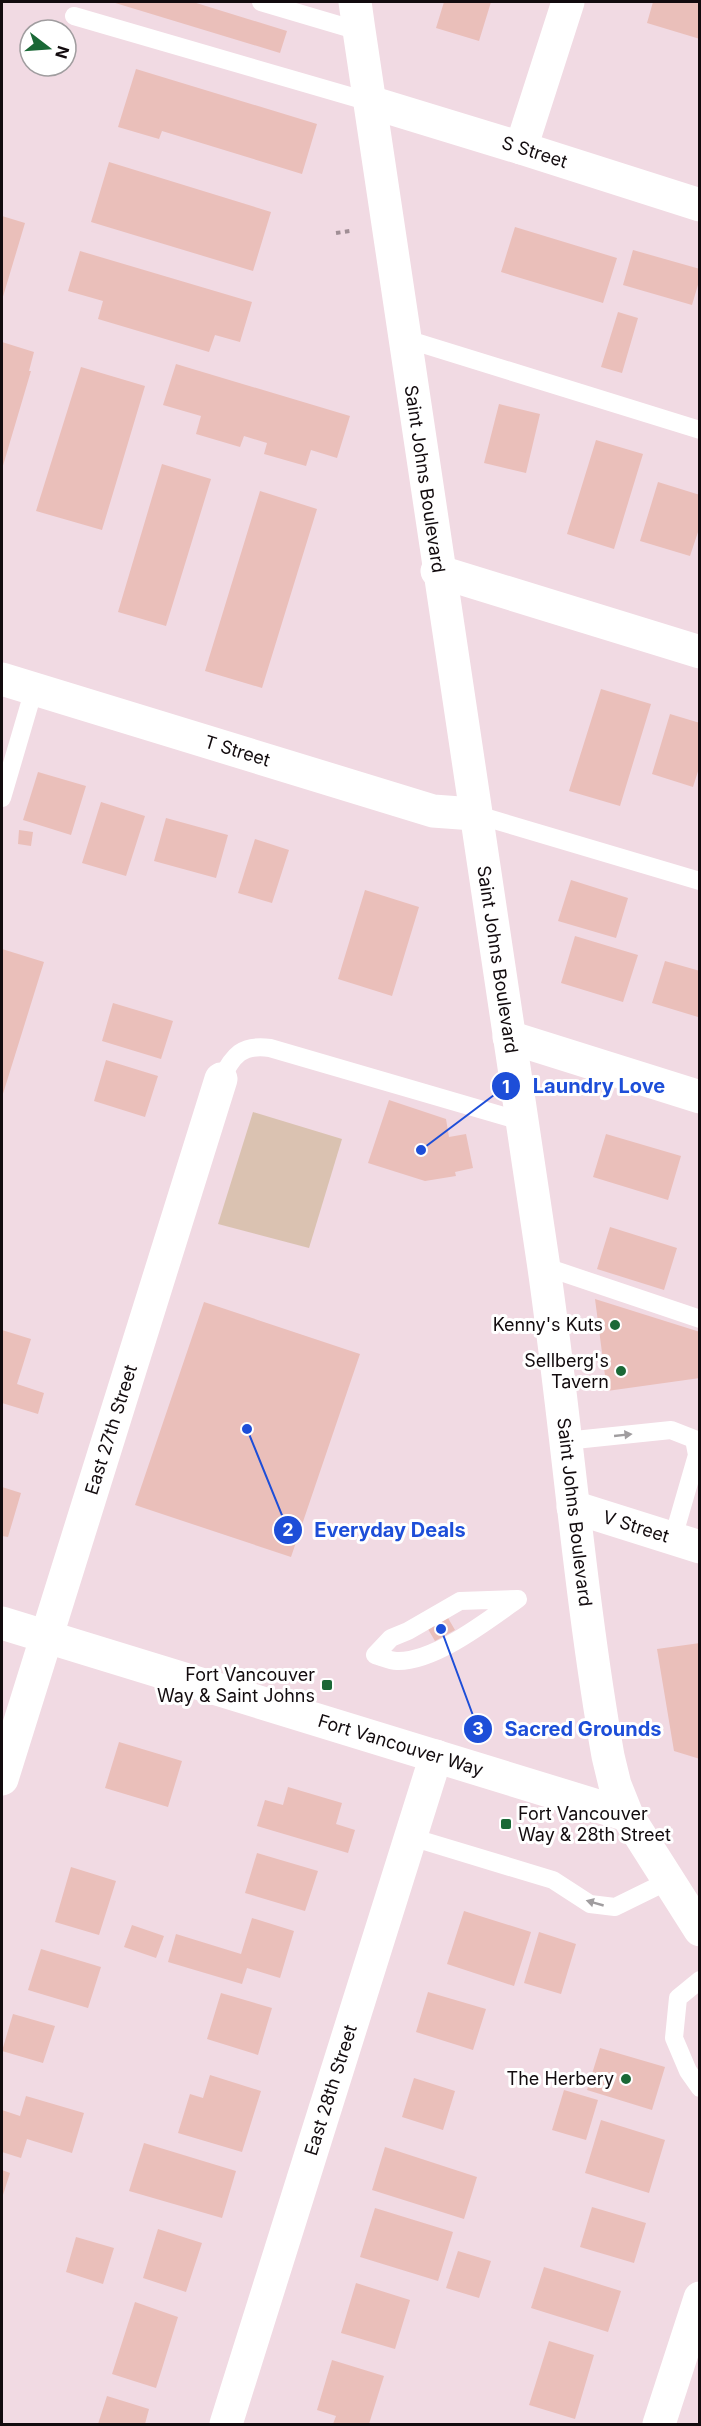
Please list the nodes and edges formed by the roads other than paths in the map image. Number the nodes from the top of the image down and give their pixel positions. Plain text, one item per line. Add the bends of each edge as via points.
1 (261, 2) edge
2 (568, 2) edge
3 (74, 16) dead end
4 (357, 16) edge
5 (370, 102) junction
6 (521, 148) junction
7 (699, 206) edge
8 (403, 338) junction
9 (699, 430) edge
10 (437, 571) junction
11 (699, 652) edge
12 (2, 679) edge
13 (34, 689) junction
14 (2, 798) edge
15 (474, 814) junction
16 (699, 881) edge
17 (508, 1037) junction
18 (221, 1079) joint
19 (699, 1097) edge
20 (521, 1121) junction
21 (543, 1266) junction
22 (699, 1319) edge
23 (565, 1441) junction
24 (573, 1507) junction
25 (686, 1543) edge
26 (2, 1623) edge
27 (46, 1636) junction
28 (375, 1655) joint
29 (436, 1756) junction
30 (2, 1779) edge
31 (627, 1815) junction
32 (411, 1837) junction
33 (668, 1881) junction
34 (699, 1930) edge
35 (699, 1980) edge
36 (699, 2088) edge
37 (697, 2316) edge
38 (226, 2424) edge
39 (659, 2424) edge

1 - 4 lane
2 - 6 street
3 - 5 lane
4 - 5 street, Saint Johns Boulevard
5 - 6 street, S Street
5 - 8 street, Saint Johns Boulevard
6 - 7 street, S Street
8 - 9 lane
8 - 10 street, Saint Johns Boulevard
10 - 11 street
10 - 15 street, Saint Johns Boulevard
12 - 13 street, T Street
13 - 14 lane
13 - 15 street, T Street via 433,811
15 - 16 lane
15 - 17 street, Saint Johns Boulevard
17 - 19 street
17 - 20 street, Saint Johns Boulevard
18 - 20 lane via 230,1060 256,1046
18 - 27 street, East 27th Street
20 - 21 street, Saint Johns Boulevard
21 - 22 lane
21 - 23 street, Saint Johns Boulevard
23 - 24 street, Saint Johns Boulevard
23 -> 25 lane via 670,1430 694,1439 697,1455
24 - 25 street, V Street
24 - 31 street, Saint Johns Boulevard via 606,1745
26 - 27 street, Fort Vancouver Way
27 - 29 street, Fort Vancouver Way
27 - 30 street, East 27th Street
28 - 28 lane via 396,1661 420,1659 476,1629 518,1599 460,1601 391,1638
29 - 31 street, Fort Vancouver Way
29 - 32 street, East 28th Street
31 - 33 street, Saint Johns Boulevard
33 -> 32 lane via 615,1907 590,1904 553,1880
32 - 38 street, East 28th Street
33 - 34 street, Saint Johns Boulevard
35 - 36 lane via 678,1998 674,2038
37 - 39 street

